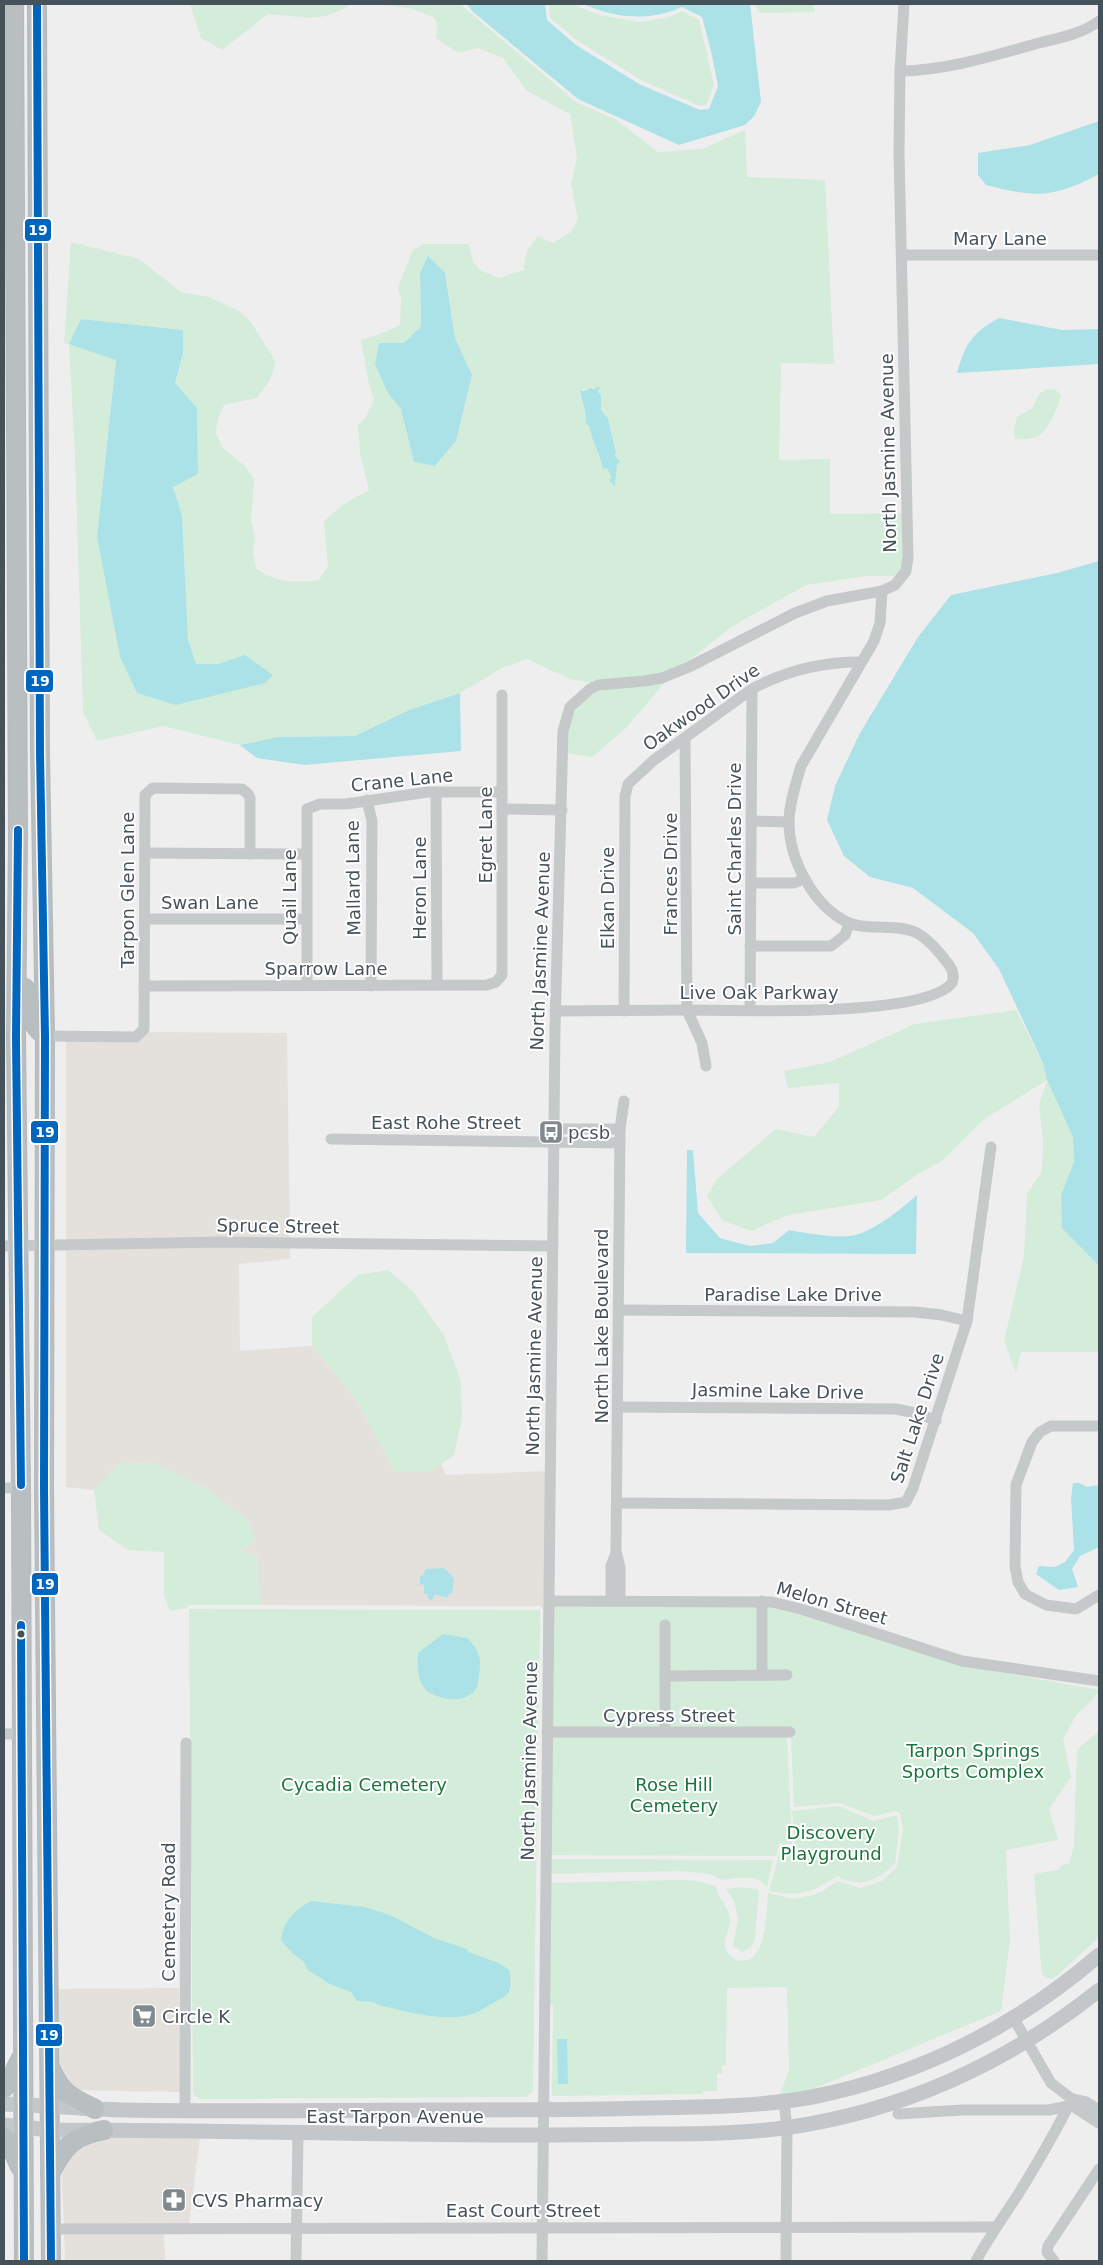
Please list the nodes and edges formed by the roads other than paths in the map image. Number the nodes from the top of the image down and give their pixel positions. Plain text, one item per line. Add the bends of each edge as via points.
1 (14, 4) edge
2 (37, 4) edge
3 (904, 4) edge
4 (1099, 21) edge
5 (900, 71) junction
6 (15, 235) junction
7 (902, 256) junction
8 (1099, 256) edge
9 (38, 268) junction
10 (10, 422) edge
11 (882, 591) junction
12 (860, 662) junction
13 (752, 689) junction
14 (502, 695) dead end
15 (685, 738) junction
16 (628, 784) joint
17 (436, 792) junction
18 (502, 792) junction
19 (367, 800) junction
20 (307, 809) joint
21 (502, 810) junction
22 (562, 810) junction
23 (751, 821) junction
24 (789, 822) junction
25 (145, 854) junction
26 (250, 854) junction
27 (306, 854) junction
28 (804, 878) junction
29 (751, 883) junction
30 (145, 919) junction
31 (306, 919) junction
32 (850, 923) junction
33 (17, 933) junction
34 (750, 946) junction
35 (502, 975) joint
36 (307, 985) junction
37 (437, 985) junction
38 (144, 986) junction
39 (371, 986) junction
40 (687, 1010) junction
41 (750, 1010) junction
42 (555, 1011) junction
43 (624, 1011) junction
44 (45, 1036) junction
45 (10, 1038) edge
46 (706, 1066) dead end
47 (624, 1101) dead end
48 (554, 1129) junction
49 (620, 1129) junction
50 (331, 1139) dead end
51 (554, 1141) junction
52 (620, 1143) junction
53 (991, 1148) dead end
54 (45, 1244) junction
55 (11, 1246) edge
56 (553, 1246) junction
57 (618, 1310) junction
58 (967, 1321) junction
59 (618, 1407) junction
60 (20, 1411) junction
61 (936, 1421) junction
62 (1099, 1426) edge
63 (12, 1488) edge
64 (44, 1488) junction
65 (618, 1503) junction
66 (45, 1596) junction
67 (1099, 1596) edge
68 (550, 1601) junction
69 (616, 1601) junction
70 (762, 1601) junction
71 (665, 1625) dead end
72 (762, 1675) junction
73 (787, 1675) dead end
74 (665, 1676) junction
75 (1099, 1681) edge
76 (665, 1728) dead end
77 (547, 1732) junction
78 (790, 1732) dead end
79 (4, 1734) edge
80 (22, 1734) junction
81 (186, 1744) dead end
82 (1099, 1955) edge
83 (1099, 1990) edge
84 (1014, 2019) junction
85 (1026, 2042) junction
86 (23, 2055) junction
87 (49, 2064) junction
88 (4, 2088) edge
89 (784, 2101) junction
90 (1070, 2103) junction
91 (4, 2104) edge
92 (24, 2105) junction
93 (50, 2106) junction
94 (95, 2109) junction
95 (351, 2110) junction
96 (542, 2110) junction
97 (185, 2111) junction
98 (898, 2114) dead end
99 (1098, 2117) edge
100 (4, 2126) edge
101 (24, 2127) junction
102 (787, 2128) junction
103 (50, 2130) junction
104 (104, 2130) junction
105 (274, 2134) junction
106 (298, 2134) junction
107 (542, 2135) junction
108 (4, 2137) edge
109 (1099, 2169) edge
110 (50, 2173) junction
111 (23, 2176) junction
112 (995, 2227) junction
113 (296, 2228) junction
114 (542, 2228) junction
115 (786, 2228) junction
116 (50, 2229) junction
117 (24, 2261) edge
118 (51, 2261) edge
119 (296, 2261) edge
120 (542, 2261) edge
121 (786, 2261) edge
122 (976, 2261) edge
123 (1054, 2261) edge

1 - 6 highway
2 - 9 highway
3 - 5 street, North Jasmine Avenue
4 - 5 street via 1082,31 978,60 934,70
5 - 7 street, North Jasmine Avenue
6 - 9 highway via 27,246
6 - 10 highway
7 - 8 street, Mary Lane
7 - 11 street, North Jasmine Avenue via 908,557 906,571 895,585
9 - 44 highway
10 - 33 highway
11 - 12 street via 878,630
11 - 22 street, North Jasmine Avenue via 827,601 795,613 662,678 599,685 584,692 570,706 563,731
12 - 13 street, Oakwood Drive via 835,662 795,670
12 - 24 street via 801,766
13 - 15 street, Oakwood Drive
13 - 23 street, Saint Charles Drive
14 - 18 street, Egret Lane
15 - 16 street, Oakwood Drive
15 - 40 street, Frances Drive
16 - 43 street, Elkan Drive via 625,797
17 - 18 street, Crane Lane
17 - 19 street, Crane Lane
17 - 37 street, Heron Lane
18 - 21 street, Egret Lane
19 - 20 street, Crane Lane via 320,804
19 - 39 street, Mallard Lane via 372,821
20 - 27 street, Quail Lane
21 - 22 street
21 - 35 street, Egret Lane
22 - 42 street, North Jasmine Avenue
23 - 24 street
23 - 29 street, Saint Charles Drive
24 - 28 street via 794,852
25 - 26 street
25 - 26 street, Tarpon Glen Lane via 145,795 153,788 242,789 250,798
25 - 30 street, Tarpon Glen Lane
26 - 27 street
27 - 31 street, Quail Lane
28 - 29 street via 794,883
28 - 32 street via 829,910
29 - 34 street, Saint Charles Drive
30 - 31 street, Swan Lane
30 - 38 street, Tarpon Glen Lane
31 - 36 street, Quail Lane
32 - 34 street via 845,935 831,946
32 - 41 street, Live Oak Parkway via 917,932 950,966 954,978 949,986 936,993 913,1000 838,1010
33 - 44 highway via 30,1019
33 - 45 highway
34 - 41 street, Saint Charles Drive
35 - 37 street, Sparrow Lane via 491,985
36 - 38 street, Sparrow Lane
36 - 39 street, Sparrow Lane
37 - 39 street, Sparrow Lane
38 - 44 street, Tarpon Glen Lane via 144,1029 136,1037
40 - 41 street, Live Oak Parkway
40 - 43 street, Live Oak Parkway
40 - 46 street via 702,1044
42 - 43 street, Live Oak Parkway
42 - 48 street, North Jasmine Avenue
44 - 54 highway
45 - 55 highway
47 - 49 street, North Lake Boulevard
48 - 49 street
48 - 51 street, North Jasmine Avenue
49 - 52 street, North Lake Boulevard
50 - 51 street, East Rohe Street
51 - 52 street, East Rohe Street
51 - 56 street, North Jasmine Avenue
52 - 57 street, North Lake Boulevard
53 - 58 street, Salt Lake Drive
54 - 55 street, Spruce Street
54 - 56 street, Spruce Street via 230,1242
54 - 64 highway
55 - 60 highway
56 - 68 street, North Jasmine Avenue
57 - 58 street, Paradise Lake Drive via 916,1312
57 - 59 street, North Lake Boulevard
58 - 61 street, Salt Lake Drive
59 - 61 street, Jasmine Lake Drive via 896,1410 920,1414
59 - 65 street, North Lake Boulevard
60 - 63 highway
60 - 64 highway via 32,1471 38,1484
61 - 65 street, Salt Lake Drive via 911,1494 902,1503
62 - 67 street via 1051,1426 1032,1442 1016,1485 1015,1557 1016,1576 1021,1587 1037,1602 1076,1609
63 - 66 highway via 28,1496 34,1512
63 - 80 highway
64 - 66 highway
65 - 69 street, North Lake Boulevard via 616,1552 620,1567
66 - 87 highway
68 - 69 street, Melon Street
68 - 77 street, North Jasmine Avenue
69 - 70 street, Melon Street
70 - 72 street
70 - 75 street, Melon Street via 795,1607 966,1662
71 - 74 street
72 - 73 street
72 - 74 street
74 - 76 street
77 - 78 street, Cypress Street
77 - 96 street, North Jasmine Avenue
79 - 80 street
80 - 86 highway
81 - 97 street, Cemetery Road
82 - 84 main road, East Tarpon Avenue via 1044,2000
83 - 85 main road, East Tarpon Avenue
84 - 85 street
84 - 89 main road, East Tarpon Avenue via 950,2053 908,2070 849,2088
85 - 90 street via 1051,2083
85 - 102 main road, East Tarpon Avenue via 930,2090 870,2110
86 - 88 highway
86 - 92 highway
87 - 93 highway
87 - 94 highway via 56,2082 66,2094
89 - 96 main road, East Tarpon Avenue via 711,2107
89 - 102 street
90 - 98 street via 1049,2110
90 - 99 street via 1086,2102
90 - 112 street
91 - 92 main road, East Tarpon Avenue
92 - 93 main road, East Tarpon Avenue
92 - 101 highway
93 - 94 main road, East Tarpon Avenue
93 - 103 highway
94 - 97 main road, East Tarpon Avenue
95 - 96 main road, East Tarpon Avenue
95 - 97 main road, East Tarpon Avenue
95 - 105 main road via 332,2126 287,2126
96 - 107 street, North Jasmine Avenue
100 - 101 main road, East Tarpon Avenue
101 - 103 main road, East Tarpon Avenue
101 - 111 highway
102 - 107 main road, East Tarpon Avenue via 722,2133
102 - 115 street
103 - 104 main road, East Tarpon Avenue
103 - 110 highway
104 - 105 main road, East Tarpon Avenue
104 - 110 highway via 71,2141
105 - 106 main road, East Tarpon Avenue
106 - 107 main road, East Tarpon Avenue
106 - 113 street
107 - 114 street, North Jasmine Avenue
108 - 111 highway via 12,2147
109 - 123 street via 1048,2246 1048,2254
110 - 116 highway
111 - 117 highway
112 - 115 street, East Court Street
112 - 122 street
113 - 114 street, East Court Street
113 - 116 street, East Court Street
113 - 119 street
114 - 115 street, East Court Street
114 - 120 street, North Jasmine Avenue
115 - 121 street
116 - 118 highway

